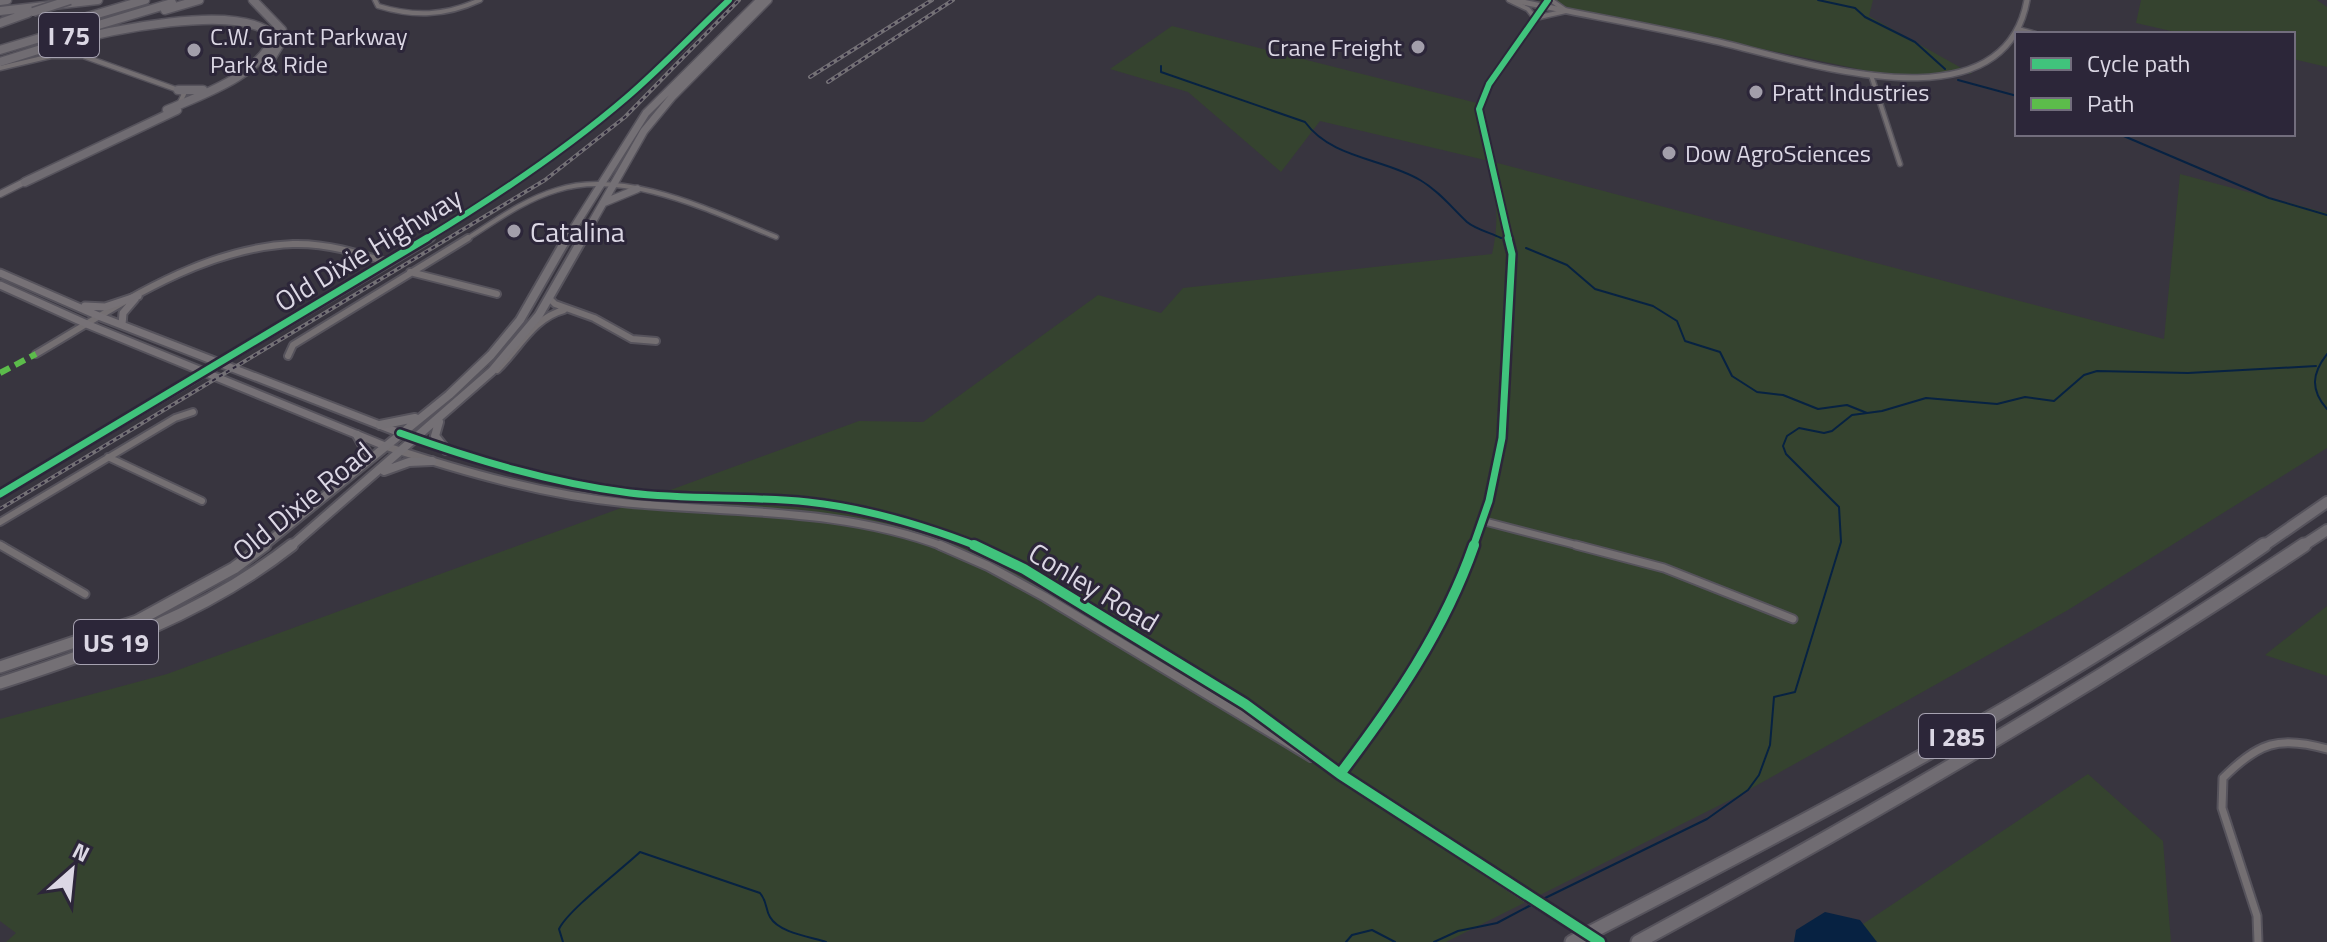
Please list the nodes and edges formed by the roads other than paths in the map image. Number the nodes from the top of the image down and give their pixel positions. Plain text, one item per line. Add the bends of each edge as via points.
1 (7, 0) edge
2 (70, 0) edge
3 (98, 0) edge
4 (145, 0) edge
5 (159, 0) edge
6 (167, 0) edge
7 (180, 0) edge
8 (199, 0) edge
9 (253, 0) edge
10 (375, 0) edge
11 (480, 0) edge
12 (729, 0) edge
13 (760, 0) edge
14 (768, 0) edge
15 (1511, 0) edge
16 (1550, 0) edge
17 (2027, 0) edge
18 (0, 1) edge
19 (1543, 6) junction
20 (0, 11) edge
21 (1569, 11) junction
22 (1535, 18) junction
23 (0, 23) edge
24 (2018, 29) junction
25 (2016, 32) edge
26 (2029, 32) edge
27 (2015, 33) edge
28 (52, 46) junction
29 (0, 52) edge
30 (0, 68) edge
31 (1871, 75) junction
32 (215, 87) junction
33 (178, 90) junction
34 (167, 110) junction
35 (1900, 164) dead end
36 (617, 174) junction
37 (25, 182) junction
38 (598, 185) junction
39 (610, 187) junction
40 (637, 189) junction
41 (0, 194) edge
42 (601, 205) junction
43 (776, 237) dead end
44 (430, 260) junction
45 (389, 263) junction
46 (410, 272) junction
47 (0, 273) edge
48 (431, 279) junction
49 (0, 285) edge
50 (497, 294) dead end
51 (138, 296) junction
52 (549, 298) junction
53 (74, 305) junction
54 (567, 310) junction
55 (101, 317) junction
56 (89, 325) junction
57 (122, 325) junction
58 (656, 341) dead end
59 (36, 354) dead end
60 (288, 356) dead end
61 (481, 382) junction
62 (429, 411) junction
63 (193, 412) dead end
64 (439, 420) junction
65 (380, 425) junction
66 (400, 433) junction
67 (357, 435) junction
68 (416, 440) junction
69 (385, 446) junction
70 (446, 450) junction
71 (402, 451) junction
72 (108, 457) junction
73 (432, 461) junction
74 (356, 470) junction
75 (371, 478) junction
76 (0, 494) edge
77 (202, 501) dead end
78 (2327, 502) edge
79 (1483, 521) junction
80 (0, 522) edge
81 (2327, 530) edge
82 (0, 545) edge
83 (85, 594) dead end
84 (1793, 619) dead end
85 (0, 667) edge
86 (0, 683) edge
87 (2327, 749) edge
88 (1340, 774) junction
89 (1572, 942) edge
90 (1600, 942) edge
91 (1638, 942) edge
92 (2258, 942) edge

1 - 18 highway
2 - 23 highway, bridge
3 - 20 highway
4 - 29 highway, I 75
5 - 29 highway
6 - 29 highway
7 - 29 highway, I 75
8 - 28 highway
9 - 37 highway via 283,34 267,61 236,81
10 - 11 street via 387,9 440,15
12 - 45 street, Old Dixie Highway via 569,144
13 - 38 main road, Old Dixie Road via 646,113
14 - 36 main road, Old Dixie Road / US 19 via 651,122
15 - 19 street
15 - 22 street
16 - 19 street
16 - 21 street
17 - 24 street
19 - 21 street
19 - 22 street
21 - 22 street
21 - 31 street
22 - 79 street via 1485,91 1479,109 1512,254 1502,438
24 - 25 street
24 - 26 street
27 - 31 street via 2000,54 1965,72
28 - 29 highway
28 - 32 highway via 186,14 237,13 269,26 274,37 267,53
30 - 33 street via 67,54
31 - 35 street
32 - 33 highway
32 - 34 highway
33 - 34 street via 184,99
34 - 37 main road
36 - 39 main road, Old Dixie Road / US 19
36 - 40 main road
37 - 41 main road
38 - 39 street
38 - 44 street via 543,193
38 - 62 main road, Old Dixie Road via 520,320 491,355
39 - 40 street
39 - 42 main road, Old Dixie Road / US 19
40 - 42 main road
40 - 43 street
42 - 52 main road, Old Dixie Road / US 19
44 - 46 street
44 - 48 street
45 - 51 street via 332,244 284,243 212,259
45 - 76 street, Old Dixie Highway, bridge
46 - 48 street
46 - 60 street via 293,345
47 - 53 main road
48 - 50 street
49 - 56 main road
51 - 53 main road via 105,307
51 - 55 street
51 - 57 main road via 123,313
52 - 54 street
52 - 61 main road, Old Dixie Road / US 19 via 523,337
53 - 55 main road
54 - 58 street via 632,339
54 - 61 street via 543,318 507,362
55 - 56 street
55 - 57 main road
56 - 59 street
56 - 67 main road
57 - 65 main road
61 - 64 main road, Old Dixie Road / US 19
62 - 65 main road via 402,423
62 - 66 main road, Old Dixie Road
63 - 72 street
64 - 68 main road, Old Dixie Road / US 19
64 - 70 main road via 435,436
65 - 66 main road
66 - 68 street, Conley Road
66 - 69 main road, Old Dixie Road
67 - 69 main road
67 - 74 main road via 366,451
68 - 70 street, Conley Road
68 - 71 main road, Old Dixie Road / US 19
69 - 71 street, Conley Road
69 - 74 main road, Old Dixie Road
70 - 88 street, Conley Road via 608,490 809,502 944,533 1024,569 1245,704
71 - 73 street, Conley Road
71 - 75 main road, Old Dixie Road / US 19
72 - 77 street
72 - 80 street
73 - 75 main road via 399,464
73 - 88 street, Conley Road via 571,496 819,516 948,547 1055,602
74 - 85 main road, Old Dixie Road via 271,541 197,590 122,627
75 - 86 main road, Old Dixie Road / US 19 via 274,559 183,615
78 - 89 highway, I 285 via 2065,674
79 - 84 street via 1664,568
79 - 88 street via 1460,585 1428,648
81 - 91 highway, I 285 via 2159,642 1959,763
82 - 83 street
87 - 92 street via 2304,742 2260,745 2223,778 2222,808 2257,916
88 - 90 street, Conley Road, bridge

